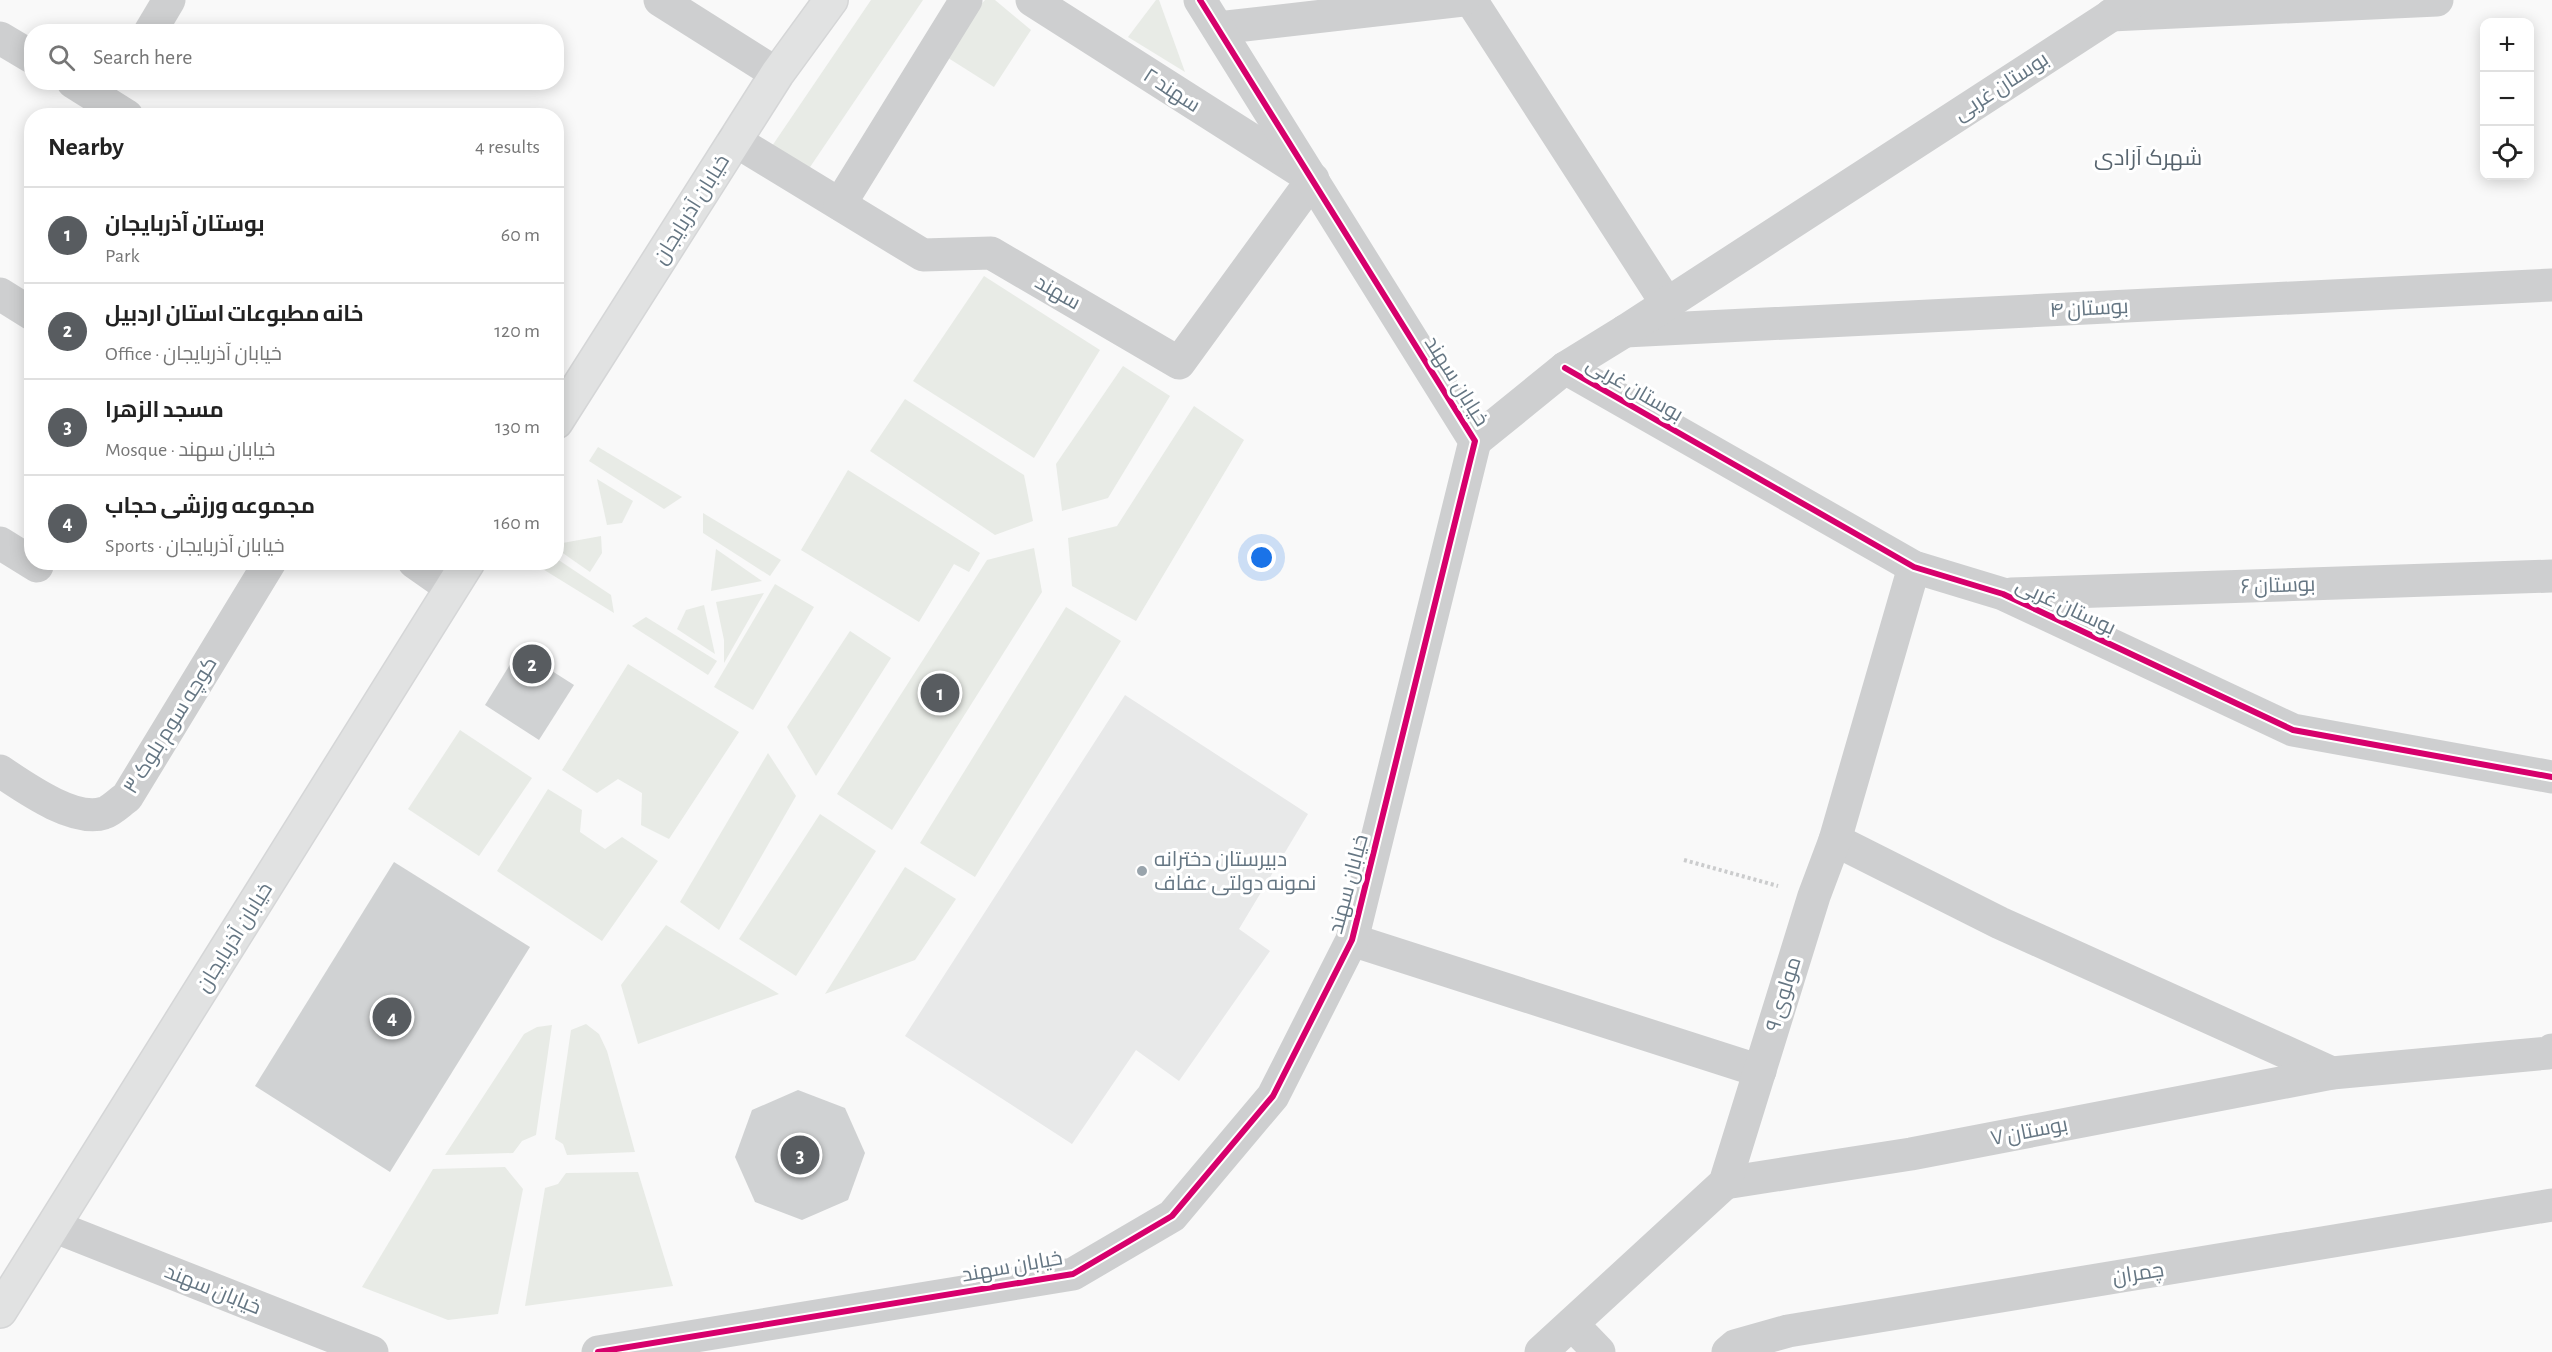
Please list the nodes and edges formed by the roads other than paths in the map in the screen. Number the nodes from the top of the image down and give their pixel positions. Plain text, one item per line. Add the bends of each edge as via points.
1 (170, 0) edge
2 (660, 0) edge
3 (831, 0) edge
4 (966, 0) edge
5 (1032, 0) edge
6 (1200, 0) edge
7 (1463, 0) edge
8 (1471, 0) edge
9 (2437, 0) edge
10 (2123, 7) edge
11 (155, 24) edge
12 (1218, 28) junction
13 (0, 38) edge
14 (24, 52) edge
15 (777, 74) junction
16 (93, 90) edge
17 (117, 100) edge
18 (734, 140) junction
19 (1313, 179) junction
20 (840, 204) junction
21 (2552, 285) edge
22 (0, 294) edge
23 (1667, 304) junction
24 (24, 309) edge
25 (1625, 331) junction
26 (1565, 368) junction
27 (564, 409) edge
28 (1475, 441) junction
29 (0, 543) edge
30 (24, 558) edge
31 (1914, 567) junction
32 (265, 570) edge
33 (442, 570) edge
34 (460, 575) edge
35 (2552, 576) edge
36 (2004, 594) junction
37 (0, 771) edge
38 (2552, 777) edge
39 (1835, 840) junction
40 (1352, 940) junction
41 (2552, 1050) edge
42 (1760, 1071) junction
43 (2332, 1073) junction
44 (1725, 1183) junction
45 (2552, 1205) edge
46 (53, 1226) junction
47 (0, 1311) edge
48 (1572, 1324) junction
49 (372, 1352) edge
50 (598, 1352) edge
51 (1541, 1352) edge
52 (1599, 1352) edge
53 (1728, 1352) edge

1 - 11 street
2 - 15 street
3 - 15 street, خیابان آذربایجان
4 - 20 street
5 - 19 street, سهند ۲
6 - 12 street, خیابان سهند
7 - 12 street
8 - 23 street
9 - 10 street
10 - 23 street, بوستان غربی
12 - 19 street, خیابان سهند
13 - 14 street
15 - 18 street, خیابان آذربایجان
16 - 17 street
18 - 20 street, سهند
18 - 27 street, خیابان آذربایجان
19 - 20 street, سهند via 1179,363 991,253 923,255
19 - 28 street, خیابان سهند
21 - 25 street, بوستان ۴
22 - 24 street
23 - 25 street, بوستان غربی
25 - 26 street, بوستان غربی
26 - 28 street, بوستان غربی
26 - 31 street, بوستان غربی
28 - 40 street, خیابان سهند
29 - 30 street
31 - 36 street, بوستان غربی
31 - 39 street, مولوی ۹
32 - 37 street, کوچه سوم بلوک ۳ via 127,797 104,813 78,814
33 - 34 street
34 - 46 street, خیابان آذربایجان
35 - 36 street, بوستان ۶
36 - 38 street, بوستان غربی via 2293,730
39 - 42 street, مولوی ۹
39 - 43 street, بوستان ۷ via 2000,923
40 - 42 street
40 - 50 street, خیابان سهند via 1273,1096 1172,1216 1073,1274
41 - 43 street, بوستان ۷
42 - 44 street, مولوی ۹
43 - 44 street, بوستان ۷ via 1911,1154
44 - 48 street, مولوی ۹
45 - 53 street, چمران via 1788,1331 1735,1346
46 - 47 street, خیابان آذربایجان
46 - 49 street, خیابان سهند
48 - 51 street, مولوی ۹
48 - 52 street

